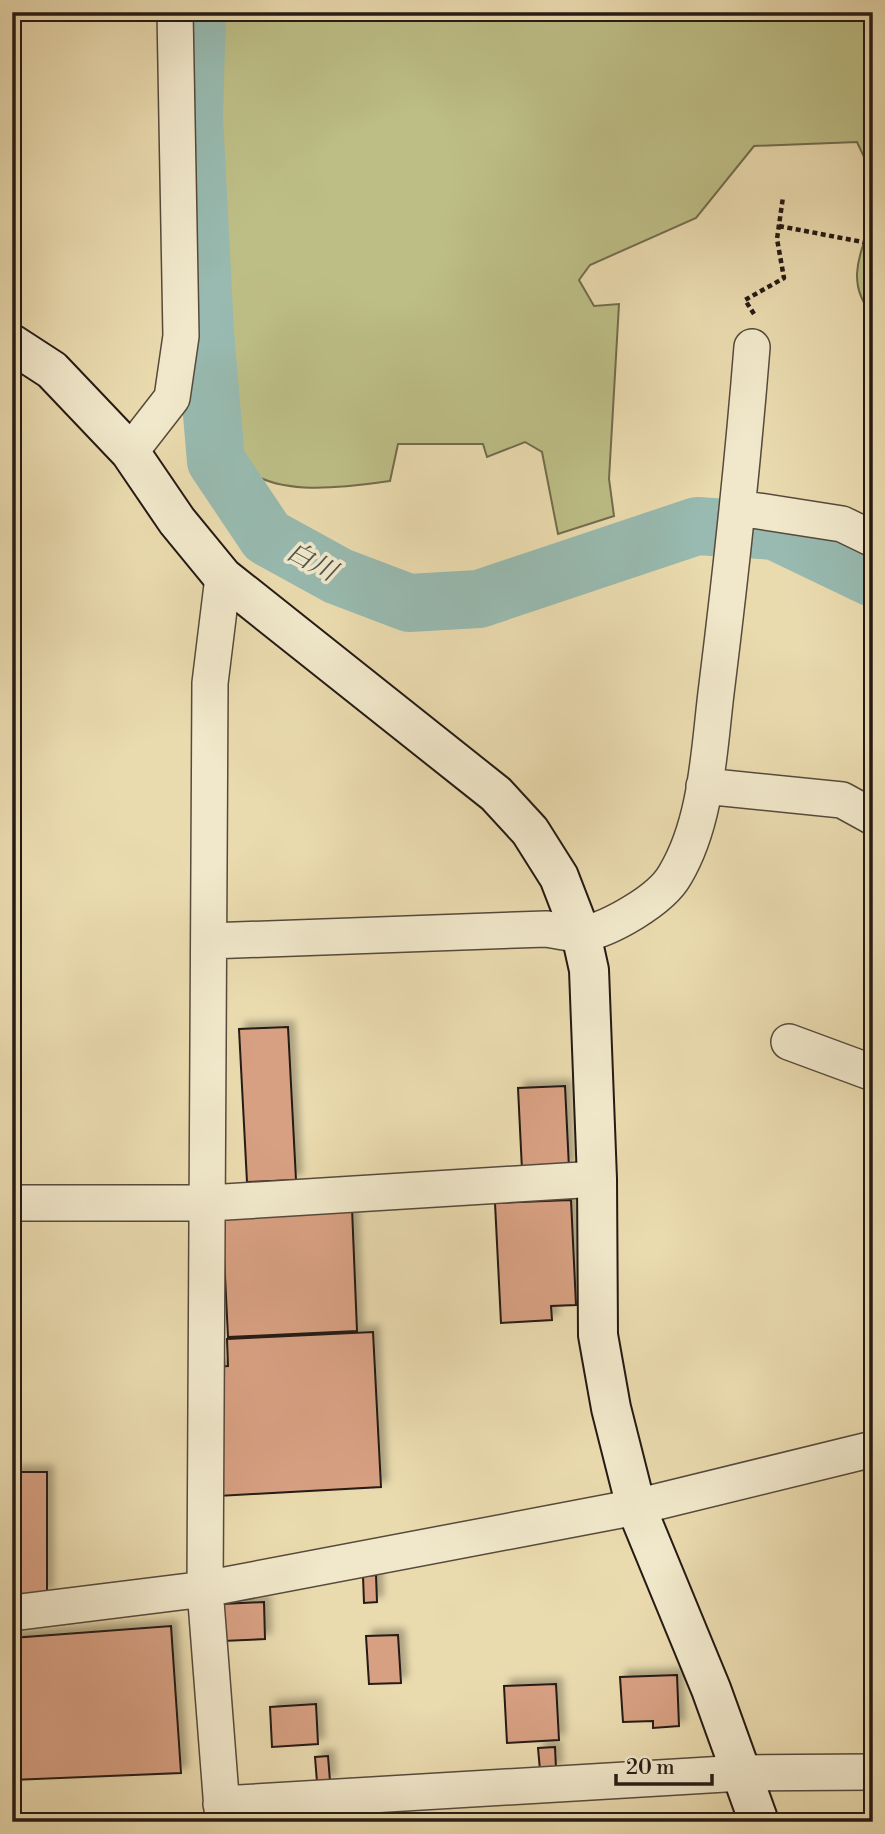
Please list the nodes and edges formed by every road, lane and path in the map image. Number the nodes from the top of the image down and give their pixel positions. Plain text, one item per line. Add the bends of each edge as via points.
1 (175, 12) edge
2 (783, 197) dead end
3 (779, 226) junction
4 (873, 244) edge
5 (745, 300) dead end
6 (12, 344) edge
7 (752, 347) dead end
8 (130, 453) junction
9 (739, 508) junction
10 (873, 539) edge
11 (223, 578) junction
12 (704, 786) junction
13 (873, 817) edge
14 (581, 934) junction
15 (209, 942) junction
16 (789, 1042) dead end
17 (873, 1073) edge
18 (597, 1179) junction
19 (12, 1203) edge
20 (209, 1203) junction
21 (873, 1449) edge
22 (636, 1507) junction
23 (205, 1589) junction
24 (12, 1613) edge
25 (873, 1772) edge
26 (742, 1773) junction
27 (222, 1813) edge
28 (759, 1822) edge

1 - 8 street via 181,336 172,398
2 - 3 path
3 - 4 path
3 - 5 path via 784,278
6 - 8 street via 52,370
7 - 9 street
8 - 11 street
9 - 10 street via 842,524
9 - 12 street
11 - 14 street via 496,794 530,831 559,877
11 - 15 street via 210,683
12 - 13 street via 842,800
12 - 14 street via 690,843 675,877 618,922
14 - 15 street via 546,929
14 - 18 street via 589,970
15 - 20 street
16 - 17 street
18 - 20 street
18 - 22 street via 598,1335
19 - 20 street
20 - 23 street
21 - 22 street
22 - 23 street
22 - 26 street
23 - 24 street
23 - 27 street
25 - 26 street
26 - 27 street
26 - 28 street

